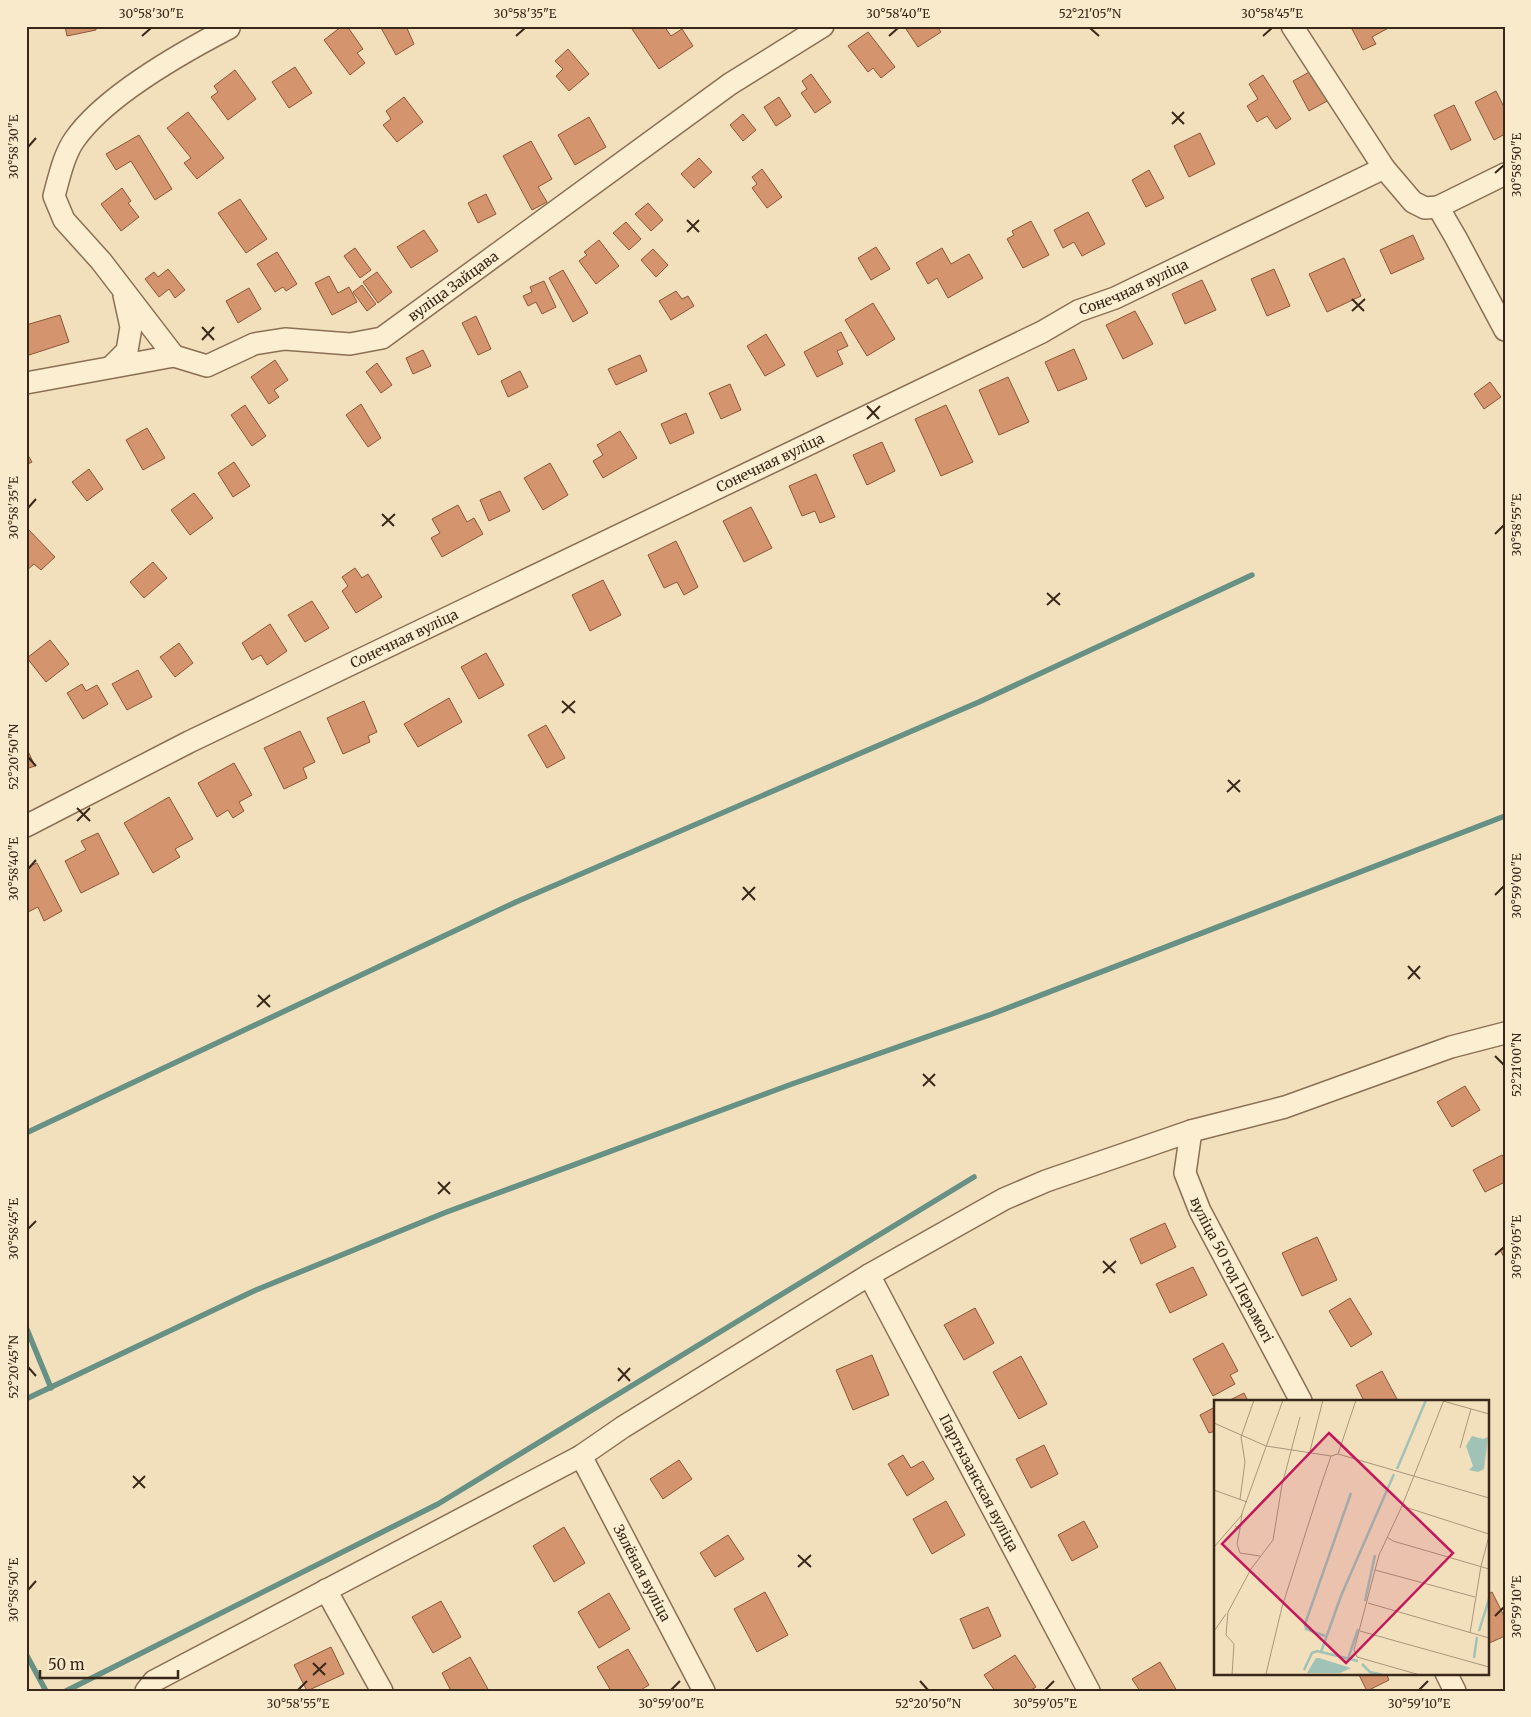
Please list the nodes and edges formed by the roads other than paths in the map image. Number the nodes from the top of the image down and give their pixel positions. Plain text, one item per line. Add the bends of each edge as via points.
1 (823, 26) edge
2 (1292, 26) edge
3 (232, 27) edge
4 (1384, 168) junction
5 (1505, 174) edge
6 (1438, 208) junction
7 (122, 289) junction
8 (1505, 330) edge
9 (174, 356) junction
10 (111, 367) junction
11 (26, 383) edge
12 (26, 826) edge
13 (1505, 1033) edge
14 (1191, 1131) junction
15 (869, 1275) junction
16 (1300, 1400) edge
17 (581, 1456) junction
18 (326, 1590) junction
19 (1446, 1674) edge
20 (146, 1691) edge
21 (382, 1691) edge
22 (704, 1691) edge
23 (1089, 1691) edge
24 (1455, 1691) edge

1 - 9 street, вуліца Зайцава via 730,84 382,338 350,344 285,339 254,344 207,366
2 - 4 street
3 - 7 street via 133,86 98,112 70,148 54,196 64,220
4 - 6 street via 1413,202 1425,208
4 - 12 street, Сонечная вуліца via 1115,298 1078,311 1042,332 189,742
5 - 6 street
6 - 8 street
7 - 9 street
7 - 10 street via 131,327 127,351
9 - 10 street, вуліца Зайцава
10 - 11 street, вуліца Зайцава
13 - 14 street via 1451,1047 1285,1106
14 - 15 street via 1046,1181 1004,1199
14 - 16 street, вуліца 50 год Перамогі via 1185,1172 1200,1211
15 - 17 street
15 - 23 street, Партызанская вуліца
17 - 18 street
17 - 22 street, Зялёная вуліца
18 - 20 street via 154,1681
18 - 21 street
19 - 24 street

